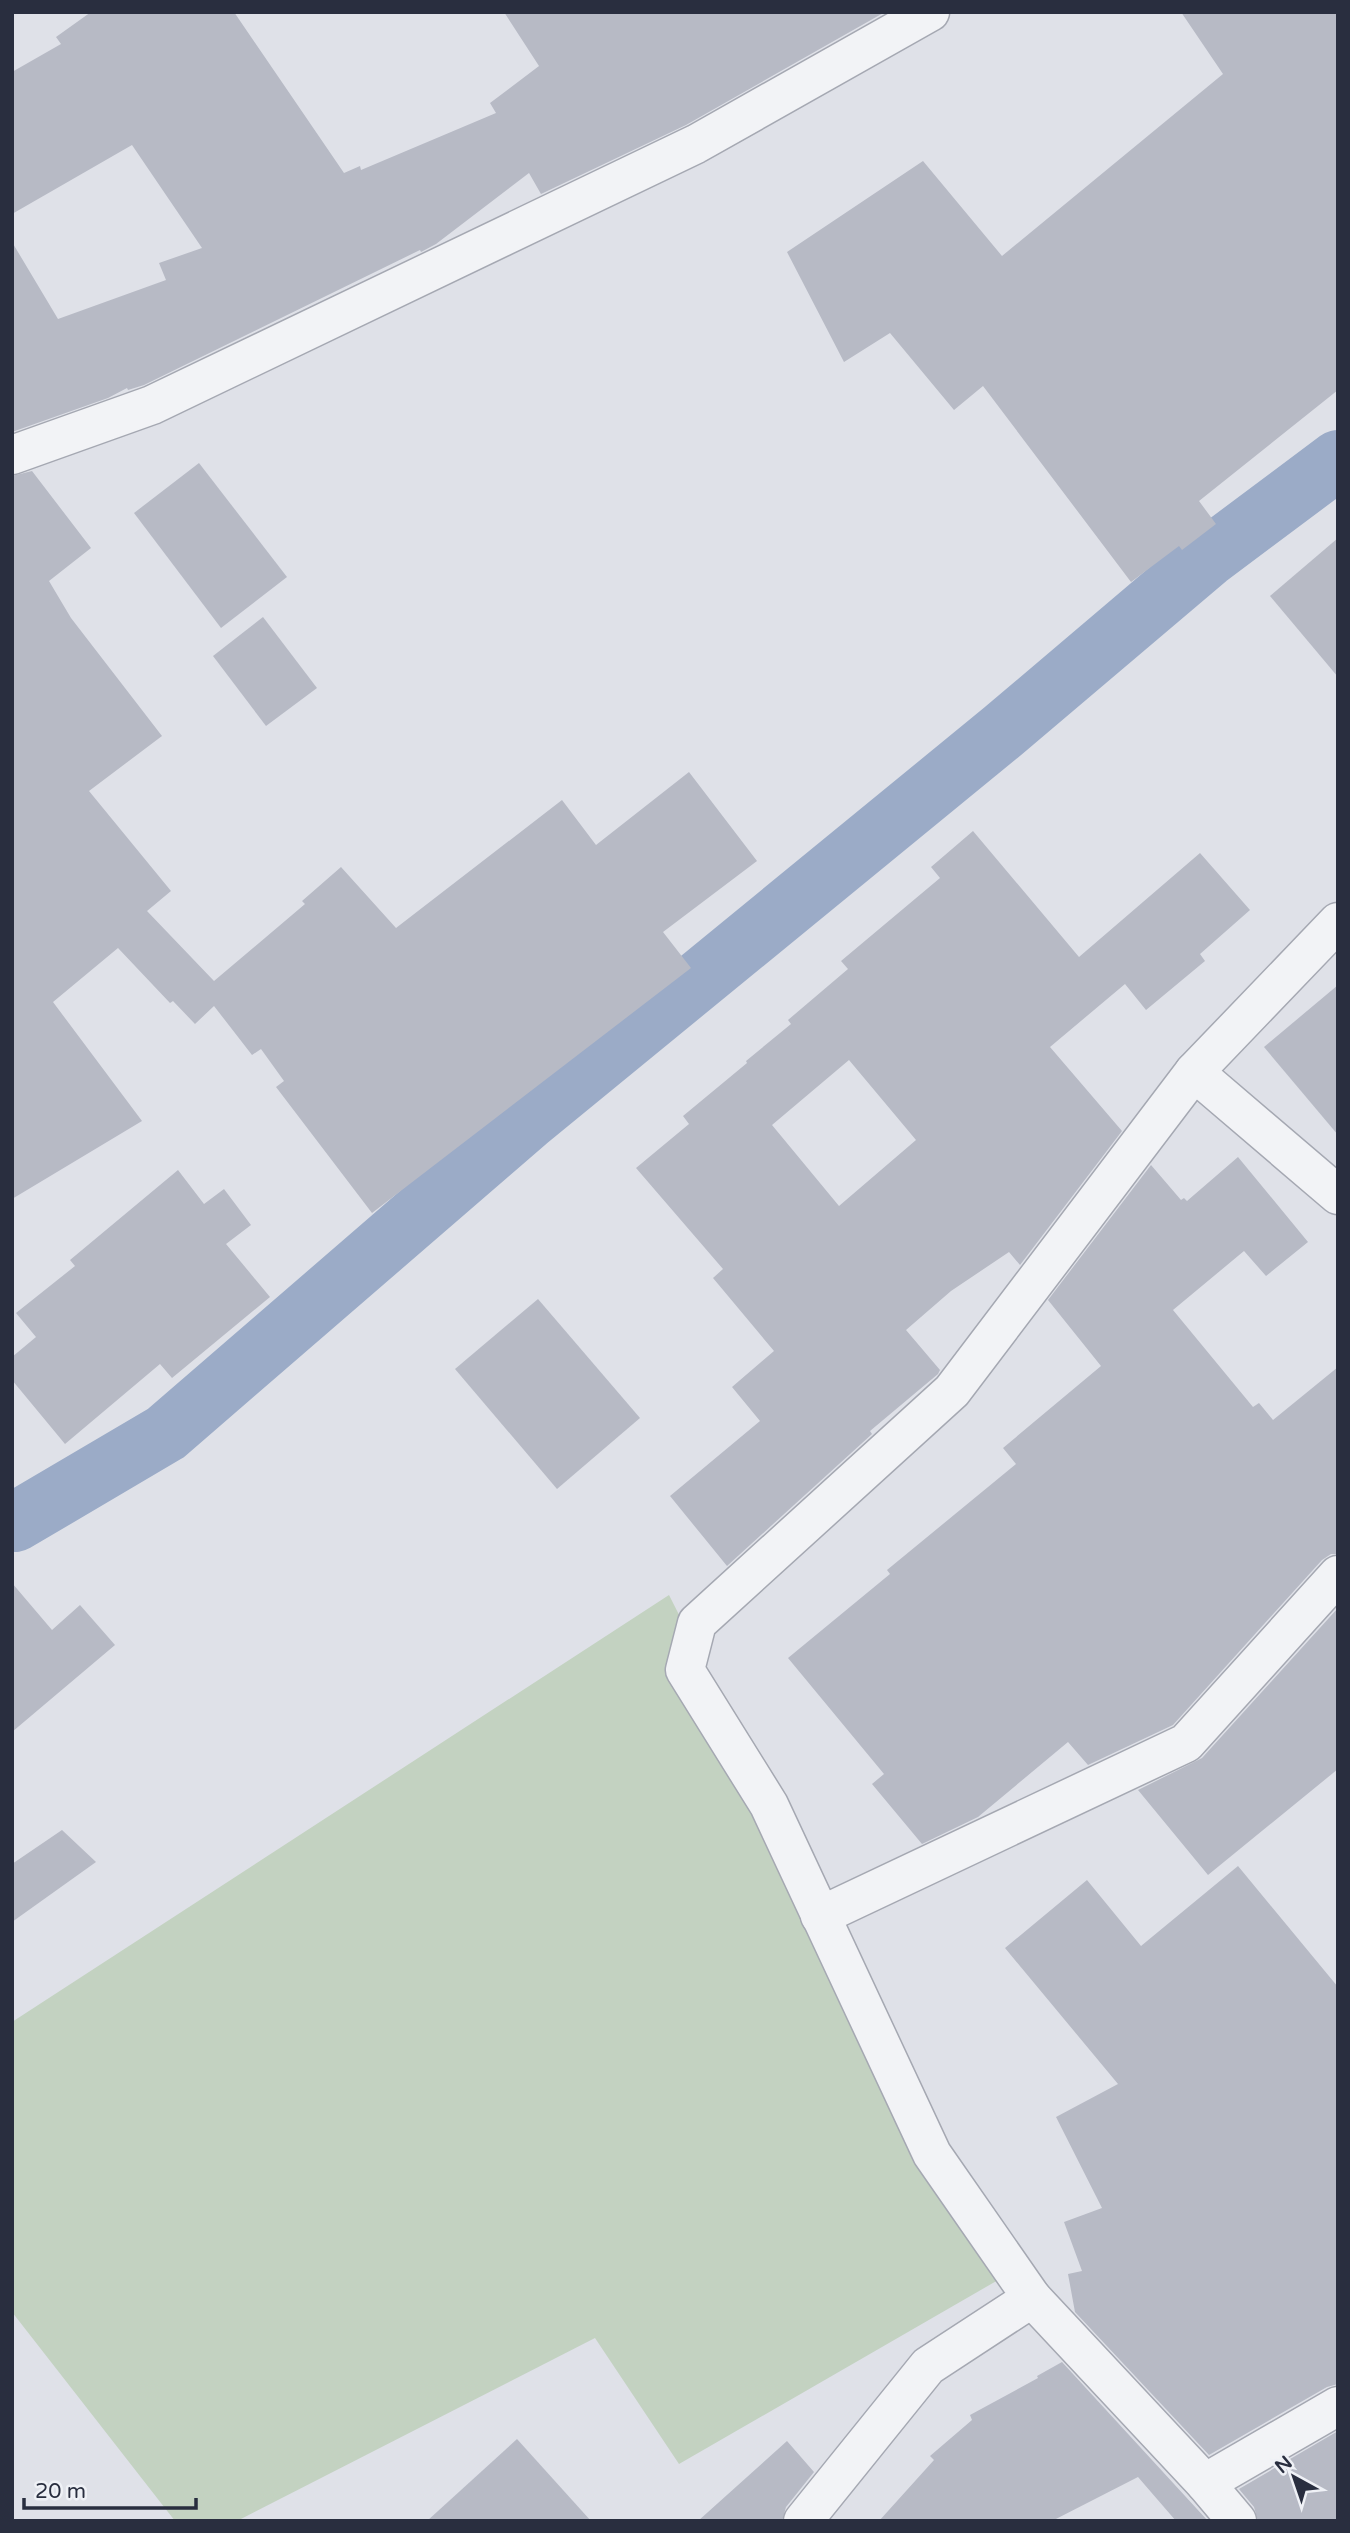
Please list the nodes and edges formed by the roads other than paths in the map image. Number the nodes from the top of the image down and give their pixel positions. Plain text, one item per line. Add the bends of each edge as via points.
1 (930, 12) edge
2 (12, 455) edge
3 (1338, 922) edge
4 (1194, 1072) junction
5 (1338, 1195) edge
6 (1338, 1575) edge
7 (820, 1916) junction
8 (1032, 2298) junction
9 (1338, 2406) edge
10 (1205, 2483) junction
11 (803, 2521) edge
12 (1237, 2521) edge

1 - 2 street via 696,144 152,405
3 - 4 street
4 - 5 street
4 - 7 street via 953,1391 697,1623 685,1670 769,1805
6 - 7 street via 1186,1743
7 - 8 street via 932,2154
8 - 10 street
8 - 11 street via 928,2366
9 - 10 street
10 - 12 street

